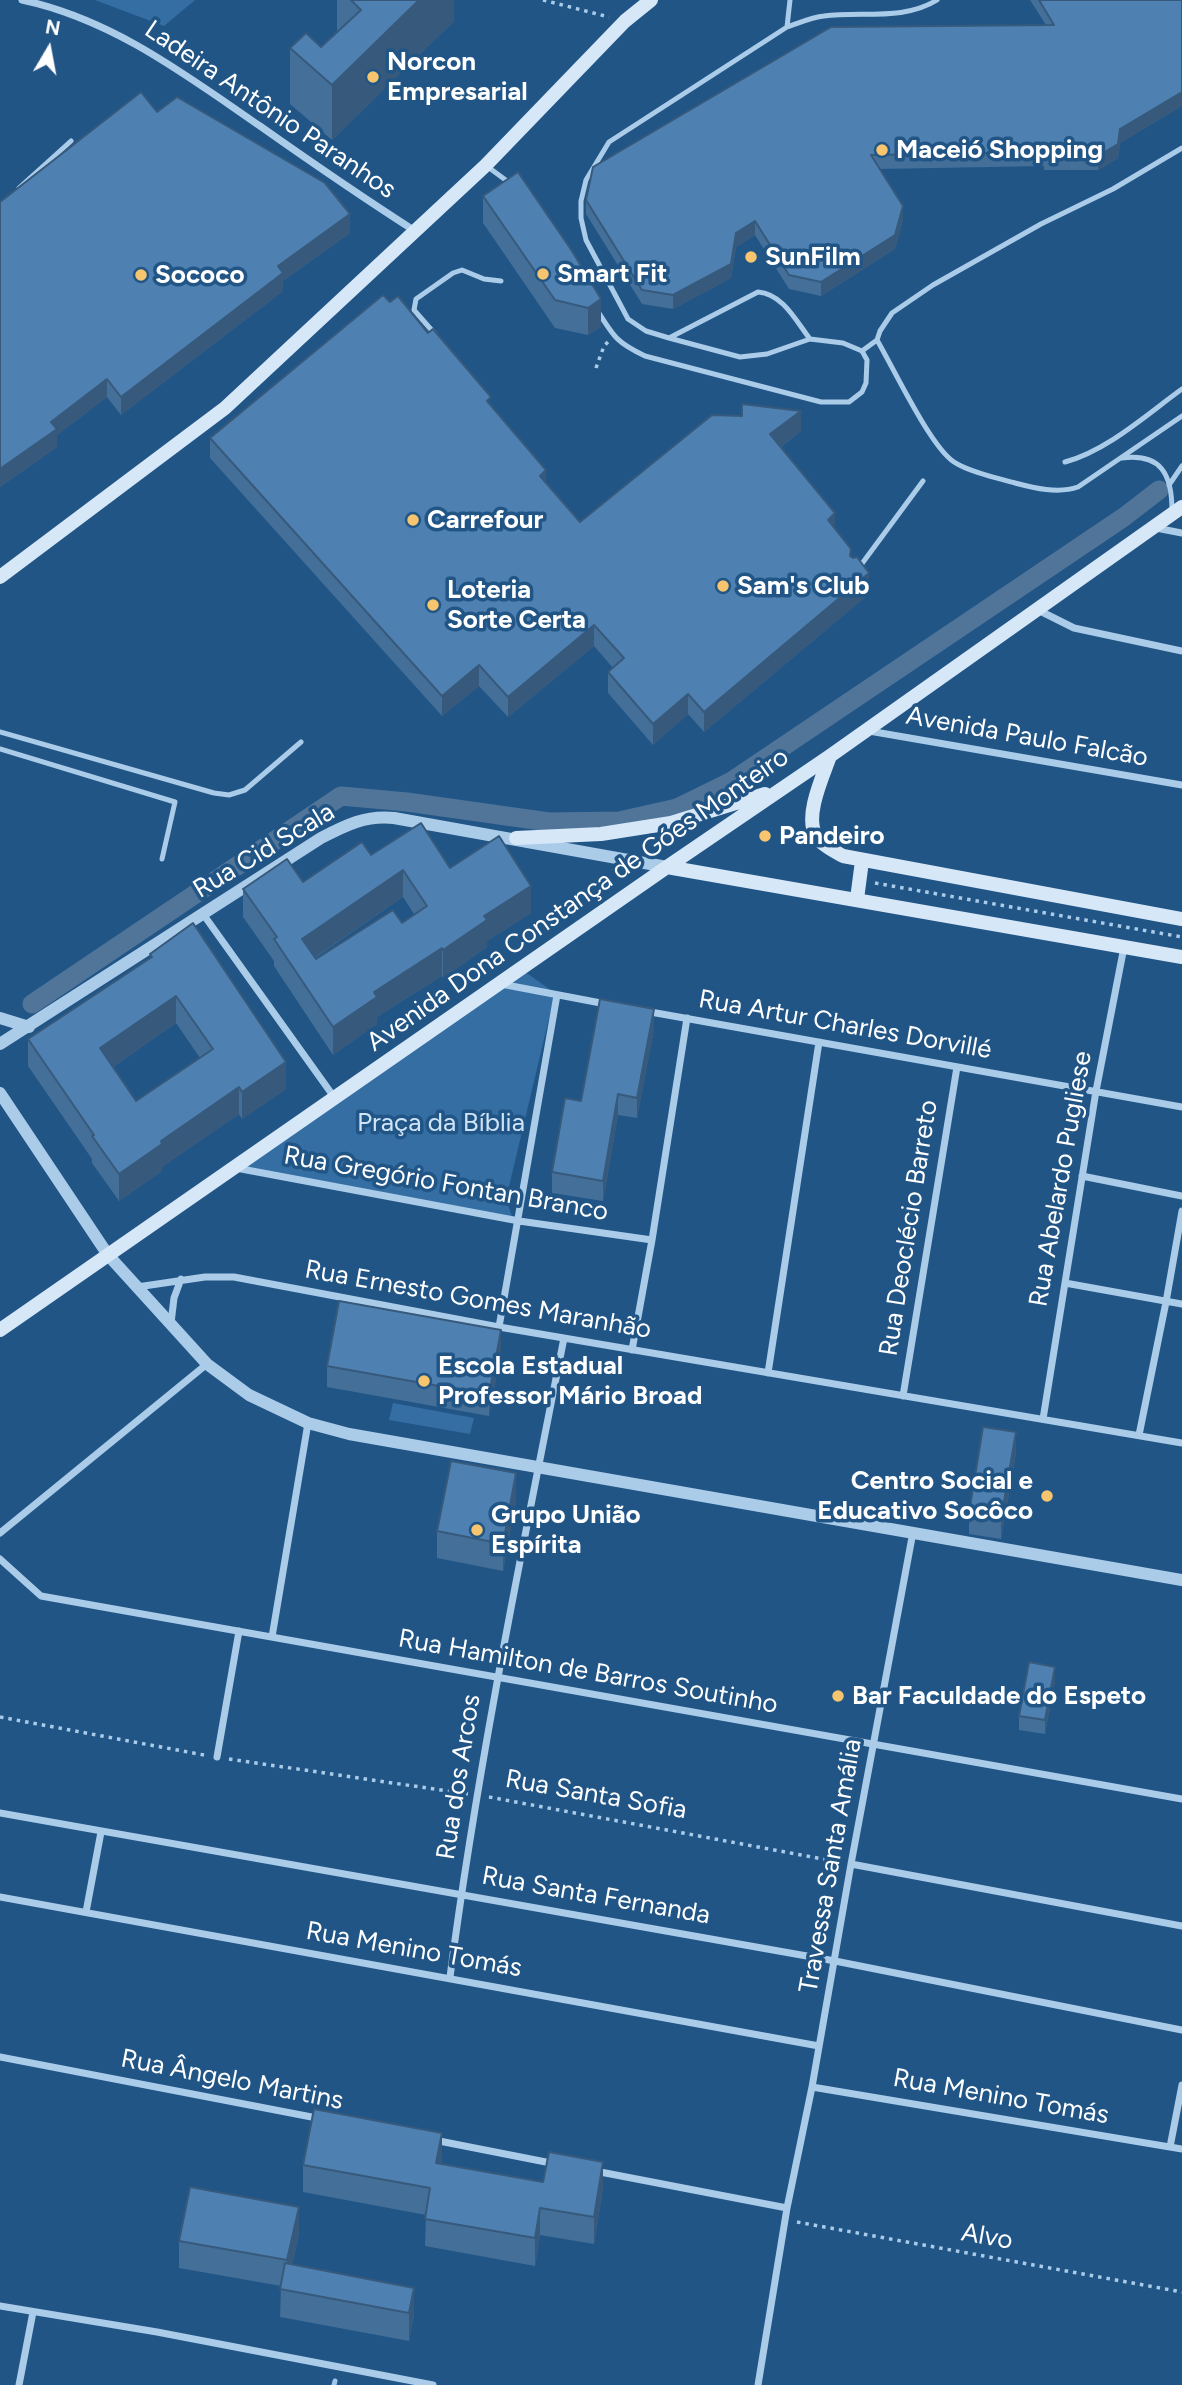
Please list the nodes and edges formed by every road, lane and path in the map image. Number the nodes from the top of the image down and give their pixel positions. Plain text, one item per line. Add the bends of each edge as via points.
1 (22, 0) edge
2 (543, 0) edge
3 (651, 0) edge
4 (790, 0) edge
5 (937, 0) edge
6 (625, 21) junction
7 (788, 27) junction
8 (71, 141) dead end
9 (1182, 148) edge
10 (486, 165) junction
11 (513, 186) edge
12 (10, 195) edge
13 (415, 231) junction
14 (500, 281) dead end
15 (596, 308) edge
16 (669, 338) junction
17 (810, 339) junction
18 (440, 340) edge
19 (877, 340) junction
20 (862, 351) junction
21 (1182, 389) edge
22 (1182, 416) edge
23 (1121, 458) junction
24 (1065, 462) dead end
25 (1182, 466) edge
26 (923, 481) dead end
27 (1169, 485) junction
28 (1177, 510) edge
29 (1152, 528) junction
30 (1182, 533) edge
31 (854, 575) edge
32 (0, 577) edge
33 (1037, 609) junction
34 (1182, 651) edge
35 (865, 731) junction
36 (0, 732) edge
37 (301, 742) dead end
38 (0, 749) edge
39 (830, 756) junction
40 (1182, 785) edge
41 (783, 788) junction
42 (516, 838) junction
43 (162, 859) dead end
44 (862, 862) junction
45 (667, 867) junction
46 (859, 880) junction
47 (857, 899) junction
48 (203, 915) junction
49 (1182, 919) edge
50 (1182, 937) edge
51 (1124, 947) junction
52 (1182, 957) edge
53 (500, 984) junction
54 (557, 995) junction
55 (609, 1004) edge
56 (635, 1009) edge
57 (0, 1018) edge
58 (687, 1018) junction
59 (29, 1027) junction
60 (819, 1042) junction
61 (0, 1044) edge
62 (957, 1066) junction
63 (1096, 1091) junction
64 (0, 1093) edge
65 (334, 1097) junction
66 (1182, 1107) edge
67 (233, 1168) junction
68 (1082, 1177) junction
69 (1182, 1196) edge
70 (1182, 1210) edge
71 (519, 1221) junction
72 (652, 1240) junction
73 (108, 1255) junction
74 (181, 1279) junction
75 (1065, 1283) junction
76 (135, 1287) junction
77 (1167, 1302) junction
78 (1182, 1304) edge
79 (171, 1325) junction
80 (499, 1327) junction
81 (0, 1330) edge
82 (564, 1338) junction
83 (632, 1350) junction
84 (207, 1364) junction
85 (768, 1373) junction
86 (903, 1396) junction
87 (1043, 1419) junction
88 (308, 1423) junction
89 (1139, 1435) junction
90 (1182, 1443) edge
91 (539, 1467) junction
92 (913, 1531) junction
93 (0, 1533) edge
94 (0, 1559) edge
95 (1182, 1580) edge
96 (239, 1631) junction
97 (272, 1637) junction
98 (497, 1677) junction
99 (0, 1717) edge
100 (875, 1745) junction
101 (217, 1757) junction
102 (479, 1795) junction
103 (1182, 1799) edge
104 (0, 1813) edge
105 (101, 1832) junction
106 (851, 1864) junction
107 (461, 1894) junction
108 (0, 1897) edge
109 (86, 1912) junction
110 (1182, 1926) edge
111 (835, 1961) junction
112 (450, 1977) junction
113 (1182, 2030) edge
114 (819, 2046) junction
115 (0, 2057) edge
116 (1182, 2085) edge
117 (812, 2087) junction
118 (326, 2120) edge
119 (421, 2138) edge
120 (1170, 2147) junction
121 (1182, 2149) edge
122 (570, 2166) edge
123 (583, 2169) edge
124 (787, 2208) junction
125 (785, 2219) junction
126 (1182, 2292) edge
127 (0, 2306) edge
128 (33, 2312) junction
129 (19, 2385) edge
130 (433, 2385) edge
131 (758, 2385) edge

1 - 13 street, Ladeira Antônio Paranhos via 52,6 108,29 174,67
2 - 6 path
3 - 6 main road
4 - 7 lane
5 - 7 lane via 927,7 894,13 822,16
6 - 10 main road
7 - 16 lane via 609,142 586,180 581,201 586,240 628,319
8 - 12 lane
9 - 19 lane via 933,285 892,313
10 - 11 lane
10 - 13 main road
13 - 32 main road via 225,408
14 - 18 lane via 462,270 416,299 414,310
15 - 20 lane via 613,337 645,356 821,402 849,402 862,392 867,360
16 - 17 lane via 740,356 767,354
16 - 17 lane via 758,292 780,300
17 - 20 lane via 843,343
19 - 20 lane
19 - 23 lane via 937,446 954,463 1019,484 1069,490
21 - 24 lane via 1083,457
22 - 23 lane
23 - 27 lane via 1150,459 1163,469
25 - 27 lane
26 - 31 lane
27 - 28 lane
28 - 29 main road, Avenida Dona Constança de Góes Monteiro
29 - 30 street
29 - 33 main road, Avenida Dona Constança de Góes Monteiro
33 - 34 street via 1074,628
33 - 35 main road, Avenida Dona Constança de Góes Monteiro
35 - 39 main road, Avenida Dona Constança de Góes Monteiro
35 - 40 street, Avenida Paulo Falcão
36 - 37 lane via 229,795 245,790
38 - 43 lane via 175,802
39 - 41 main road, Avenida Dona Constança de Góes Monteiro
39 - 44 main road via 813,810 813,829 830,848
41 - 42 main road via 670,823 601,834
41 - 45 main road, Avenida Dona Constança de Góes Monteiro
42 - 45 street, Rua Cid Scala
42 - 48 street, Rua Cid Scala via 394,818 366,818 321,838
44 - 46 main road
44 - 49 main road
45 - 47 main road
45 - 53 main road, Avenida Dona Constança de Góes Monteiro
46 - 47 main road
46 - 50 path
47 - 51 main road
48 - 59 street, Rua Cid Scala
48 - 65 street
51 - 52 main road
51 - 63 street, Rua Abelardo Pugliese
53 - 54 street
53 - 65 main road, Avenida Dona Constança de Góes Monteiro
54 - 55 street
54 - 71 street
56 - 58 street, Rua Artur Charles Dorvillé
57 - 59 street
58 - 60 street, Rua Artur Charles Dorvillé
58 - 72 street
59 - 61 street, Rua Cid Scala
60 - 62 street, Rua Artur Charles Dorvillé
60 - 85 street
62 - 63 street, Rua Artur Charles Dorvillé
62 - 86 street, Rua Deoclécio Barreto
63 - 66 street, Rua Artur Charles Dorvillé
63 - 68 street, Rua Abelardo Pugliese
64 - 73 street
65 - 67 main road, Avenida Dona Constança de Góes Monteiro
67 - 71 street, Rua Gregório Fontan Branco
67 - 73 main road, Avenida Dona Constança de Góes Monteiro
68 - 69 street
68 - 75 street, Rua Abelardo Pugliese
70 - 77 street
71 - 72 street, Rua Gregório Fontan Branco
71 - 80 street
72 - 83 street
73 - 76 street
73 - 81 main road, Avenida Dona Constança de Góes Monteiro
74 - 76 street, Rua Ernesto Gomes Maranhão
74 - 79 street
74 - 80 street, Rua Ernesto Gomes Maranhão via 234,1277
75 - 77 street
75 - 87 street, Rua Abelardo Pugliese
76 - 79 street
77 - 78 street
77 - 89 street
79 - 84 street
80 - 82 street, Rua Ernesto Gomes Maranhão
82 - 83 street, Rua Ernesto Gomes Maranhão
82 - 91 street, Rua dos Arcos
83 - 85 street, Rua Ernesto Gomes Maranhão
84 - 88 street via 249,1395
84 - 93 street
85 - 86 street, Rua Ernesto Gomes Maranhão
86 - 87 street, Rua Ernesto Gomes Maranhão
87 - 89 street, Rua Ernesto Gomes Maranhão
88 - 91 street
88 - 97 street
89 - 90 street, Rua Ernesto Gomes Maranhão
91 - 92 street
91 - 98 street, Rua dos Arcos
92 - 95 street
92 - 100 street, Travessa Santa Amália
94 - 96 street, Rua Hamilton de Barros Soutinho via 41,1596
96 - 97 street, Rua Hamilton de Barros Soutinho
96 - 101 street
97 - 98 street, Rua Hamilton de Barros Soutinho
98 - 100 street, Rua Hamilton de Barros Soutinho
98 - 102 street, Rua dos Arcos
99 - 101 path, Rua Santa Sofia
100 - 103 street, Rua Hamilton de Barros Soutinho
100 - 106 street, Travessa Santa Amália
101 - 102 path, Rua Santa Sofia
102 - 106 path, Rua Santa Sofia
102 - 107 street, Rua dos Arcos
104 - 105 street, Rua Santa Fernanda
105 - 107 street, Rua Santa Fernanda
105 - 109 street
106 - 110 street
106 - 111 street, Travessa Santa Amália
107 - 111 street, Rua Santa Fernanda
107 - 112 street, Rua dos Arcos
108 - 109 street, Rua Menino Tomás
109 - 112 street, Rua Menino Tomás
111 - 113 street, Rua Santa Fernanda
111 - 114 street, Travessa Santa Amália
112 - 114 street, Rua Menino Tomás
114 - 117 street, Travessa Santa Amália
115 - 118 street, Rua Ângelo Martins
116 - 120 street
117 - 120 street, Rua Menino Tomás
117 - 124 street, Travessa Santa Amália
119 - 122 street
120 - 121 street, Rua Menino Tomás
123 - 124 street
124 - 125 street, Travessa Santa Amália
125 - 126 path, Alvo
125 - 131 street, Travessa Santa Amália
127 - 128 street
128 - 129 street
128 - 130 street

